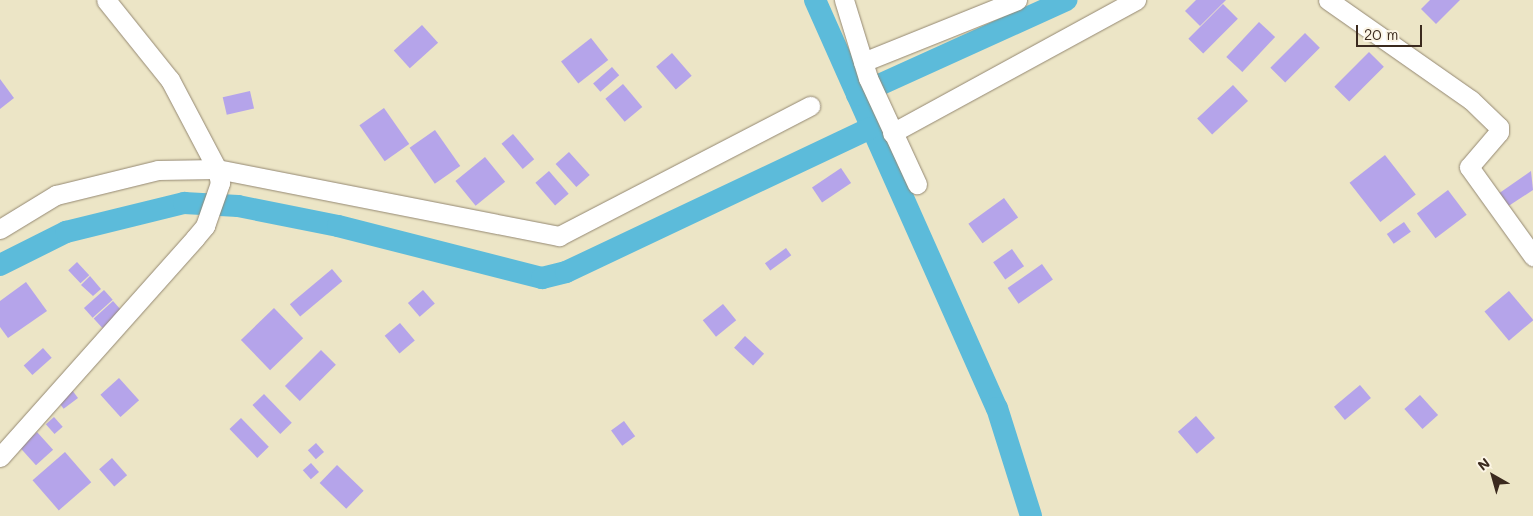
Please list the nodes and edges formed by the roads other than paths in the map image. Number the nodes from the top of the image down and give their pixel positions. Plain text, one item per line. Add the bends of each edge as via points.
1 (106, 0) edge
2 (844, 0) edge
3 (1017, 0) edge
4 (1136, 0) edge
5 (1328, 0) edge
6 (866, 70) junction
7 (810, 106) dead end
8 (892, 133) junction
9 (218, 176) junction
10 (917, 184) dead end
11 (0, 229) edge
12 (1533, 256) edge
13 (0, 457) edge

1 - 9 street via 170,80
2 - 6 street
3 - 6 street
4 - 8 street
5 - 12 street via 1471,100 1499,127 1500,132 1469,167
6 - 8 street
7 - 9 street via 559,236
8 - 10 street
9 - 11 street via 158,170 56,195
9 - 13 street via 205,226

